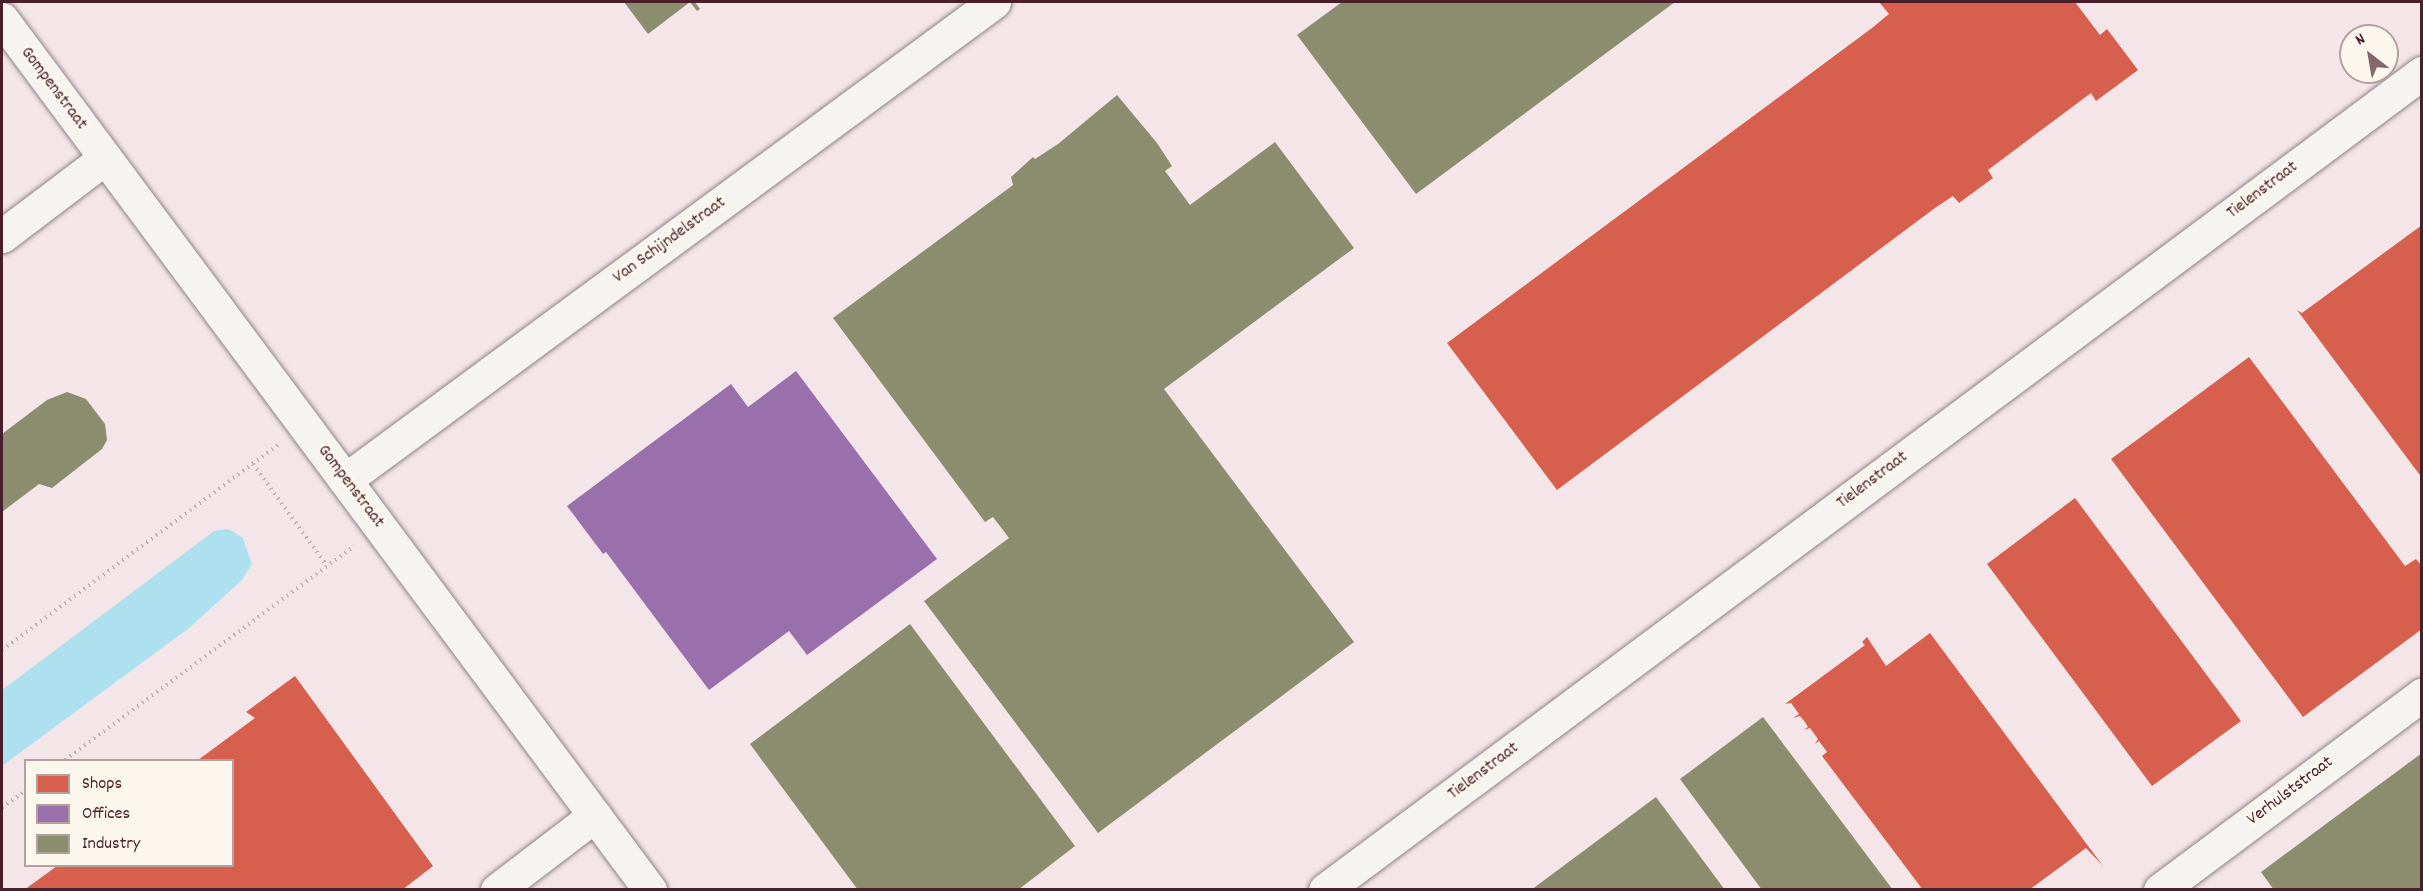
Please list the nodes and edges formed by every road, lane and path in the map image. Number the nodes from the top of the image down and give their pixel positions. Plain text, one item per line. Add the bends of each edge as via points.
1 (994, 2) edge
2 (2, 19) edge
3 (2416, 89) edge
4 (105, 158) junction
5 (2, 236) edge
6 (304, 425) junction
7 (253, 464) junction
8 (345, 480) junction
9 (380, 527) junction
10 (327, 566) junction
11 (2, 650) edge
12 (2421, 695) edge
13 (66, 759) edge
14 (24, 792) edge
15 (2, 808) edge
16 (595, 815) junction
17 (497, 890) edge
18 (650, 890) edge
19 (1325, 890) edge
20 (2160, 890) edge

1 - 8 street, Van Schijndelstraat
2 - 4 street, Gompenstraat
3 - 19 street, Tielenstraat
4 - 5 street
4 - 6 street, Gompenstraat
6 - 7 path
6 - 8 street, Gompenstraat
7 - 10 path
7 - 11 path
8 - 9 street, Gompenstraat
9 - 10 path
9 - 16 street, Gompenstraat
10 - 13 path
12 - 20 street, Verhulststraat
14 - 15 path
16 - 17 street
16 - 18 street, Gompenstraat

